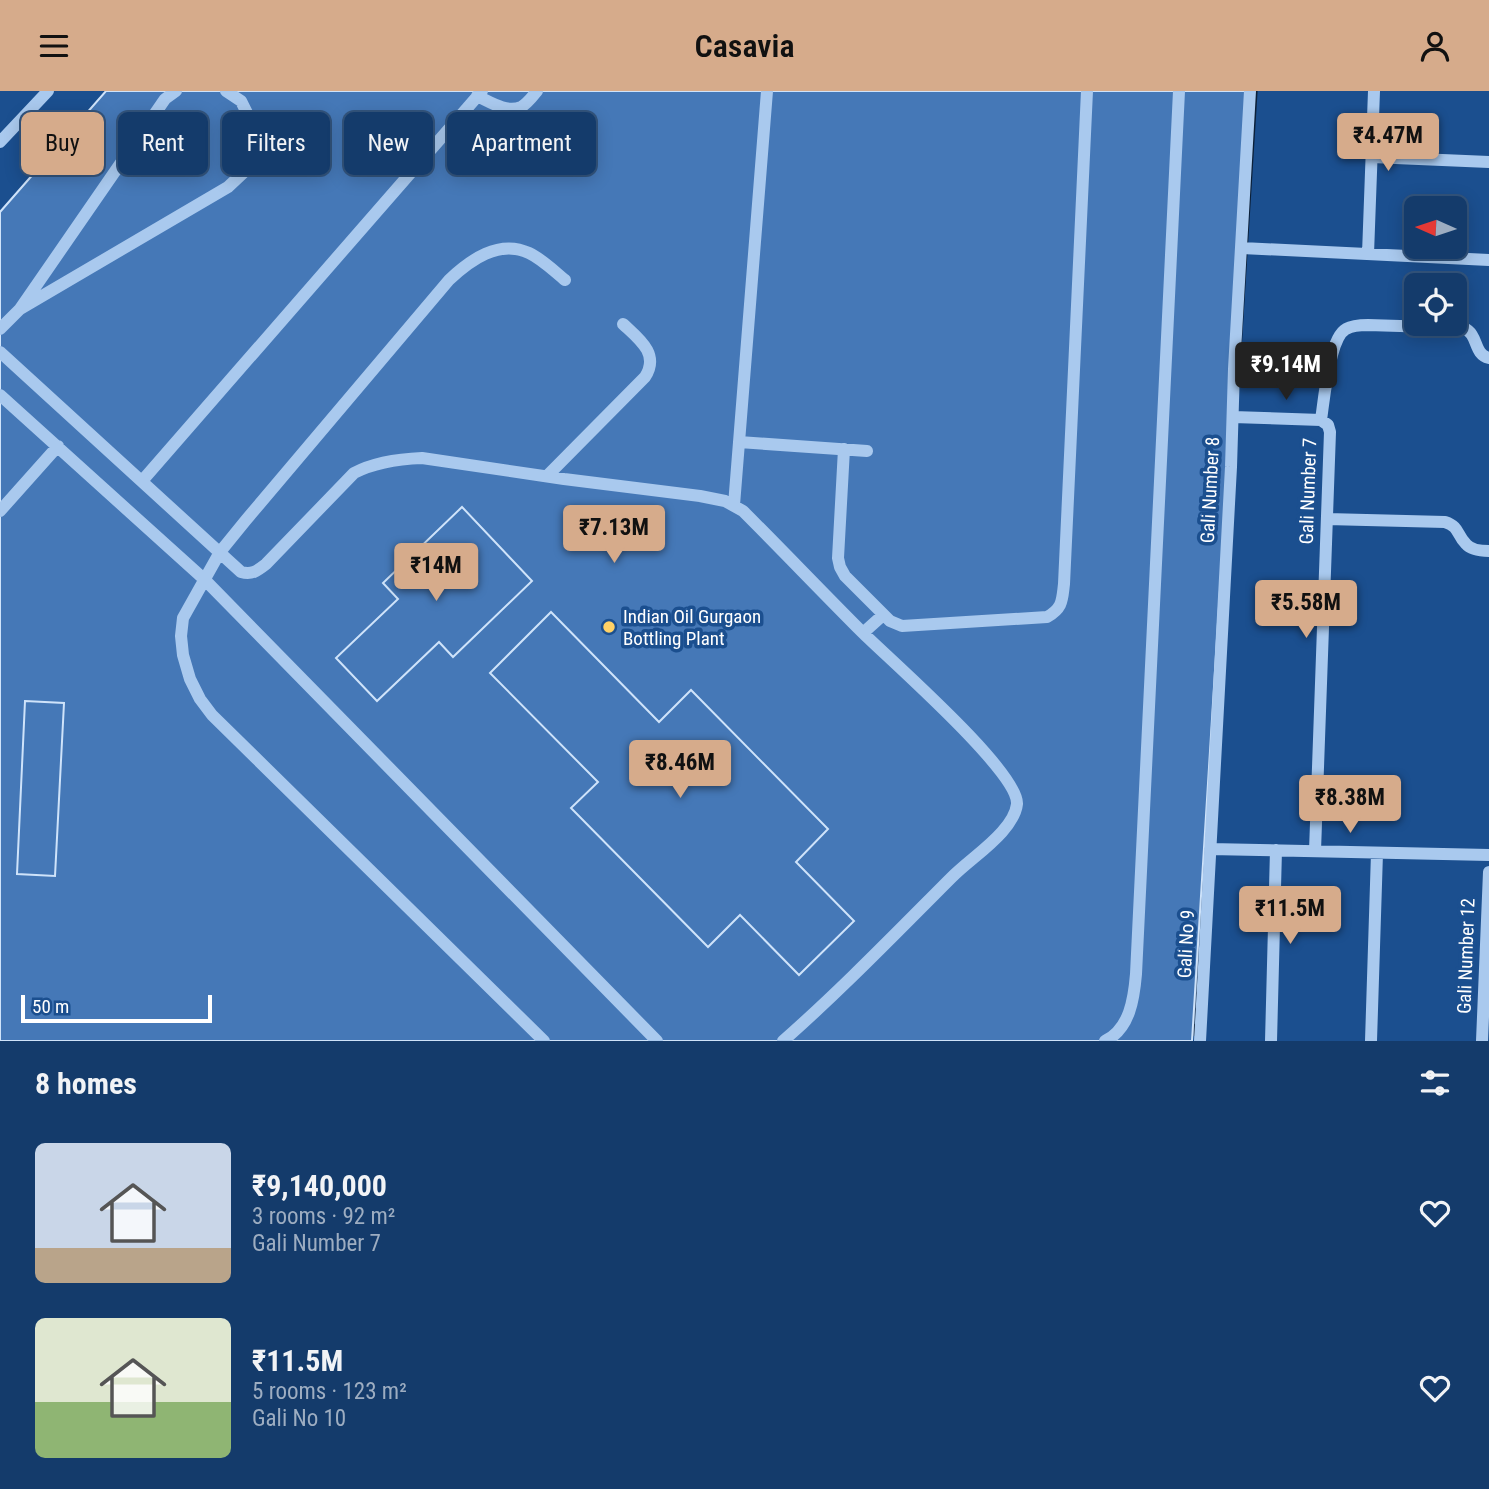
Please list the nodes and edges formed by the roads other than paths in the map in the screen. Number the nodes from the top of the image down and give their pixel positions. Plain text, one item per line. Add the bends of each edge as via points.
1 (48, 91) edge
2 (176, 91) edge
3 (226, 91) edge
4 (537, 91) edge
5 (767, 91) edge
6 (1087, 91) edge
7 (1179, 91) edge
8 (1250, 91) edge
9 (1374, 91) edge
10 (480, 94) edge
11 (0, 142) edge
12 (1371, 157) junction
13 (1489, 162) edge
14 (1242, 248) junction
15 (1368, 254) junction
16 (1489, 260) edge
17 (565, 280) dead end
18 (20, 309) junction
19 (623, 324) dead end
20 (0, 329) edge
21 (0, 352) edge
22 (1489, 358) edge
23 (0, 395) edge
24 (1233, 417) junction
25 (1325, 423) junction
26 (739, 442) junction
27 (58, 446) junction
28 (844, 449) junction
29 (867, 451) dead end
30 (547, 476) junction
31 (142, 481) junction
32 (734, 505) junction
33 (0, 511) edge
34 (1327, 519) junction
35 (1489, 551) edge
36 (220, 552) junction
37 (205, 580) junction
38 (883, 615) junction
39 (863, 633) junction
40 (1210, 849) junction
41 (1276, 850) junction
42 (1315, 851) junction
43 (1377, 853) junction
44 (1489, 855) edge
45 (1489, 872) edge
46 (544, 1041) edge
47 (657, 1041) edge
48 (783, 1041) edge
49 (1105, 1041) edge
50 (1200, 1041) edge
51 (1271, 1041) edge
52 (1371, 1041) edge
53 (1482, 1041) edge

1 - 11 street
2 - 18 street via 165,99
3 - 18 street via 241,101 251,121 252,149 244,172 228,187
4 - 10 street via 521,107 511,109
5 - 26 street
6 - 38 street via 1062,602 1047,617 902,626
7 - 49 street via 1136,974 1129,1013 1122,1028
8 - 14 street, Gali Number 8
9 - 12 street
10 - 31 street
12 - 13 street
12 - 15 street
14 - 15 street
14 - 24 street, Gali Number 8
15 - 16 street
17 - 36 street via 529,253 515,249 486,253 468,263
18 - 20 street
19 - 30 street via 645,346 650,369
21 - 31 street
22 - 25 street, Gali Number 7 via 1482,356 1473,335 1464,328 1346,328 1334,347
23 - 27 street
24 - 25 street
24 - 40 street, Gali Number 8
25 - 34 street, Gali Number 7 via 1331,440
26 - 28 street
26 - 32 street
27 - 33 street
27 - 37 street
28 - 29 street
28 - 38 street via 840,567
30 - 32 street via 700,496
30 - 36 street via 422,458 384,462 354,473 256,572 240,572
31 - 36 street
32 - 39 street
34 - 35 street via 1445,522 1456,527 1470,547
34 - 42 street, Gali Number 7
36 - 37 street
37 - 46 street via 183,618 181,636 190,679 200,699
37 - 47 street
38 - 39 street
39 - 48 street via 959,724 1010,783 1017,806 1004,830
40 - 41 street
40 - 50 street, Gali No 9
41 - 42 street
41 - 51 street
42 - 43 street
43 - 44 street
43 - 52 street
45 - 53 street, Gali Number 12

